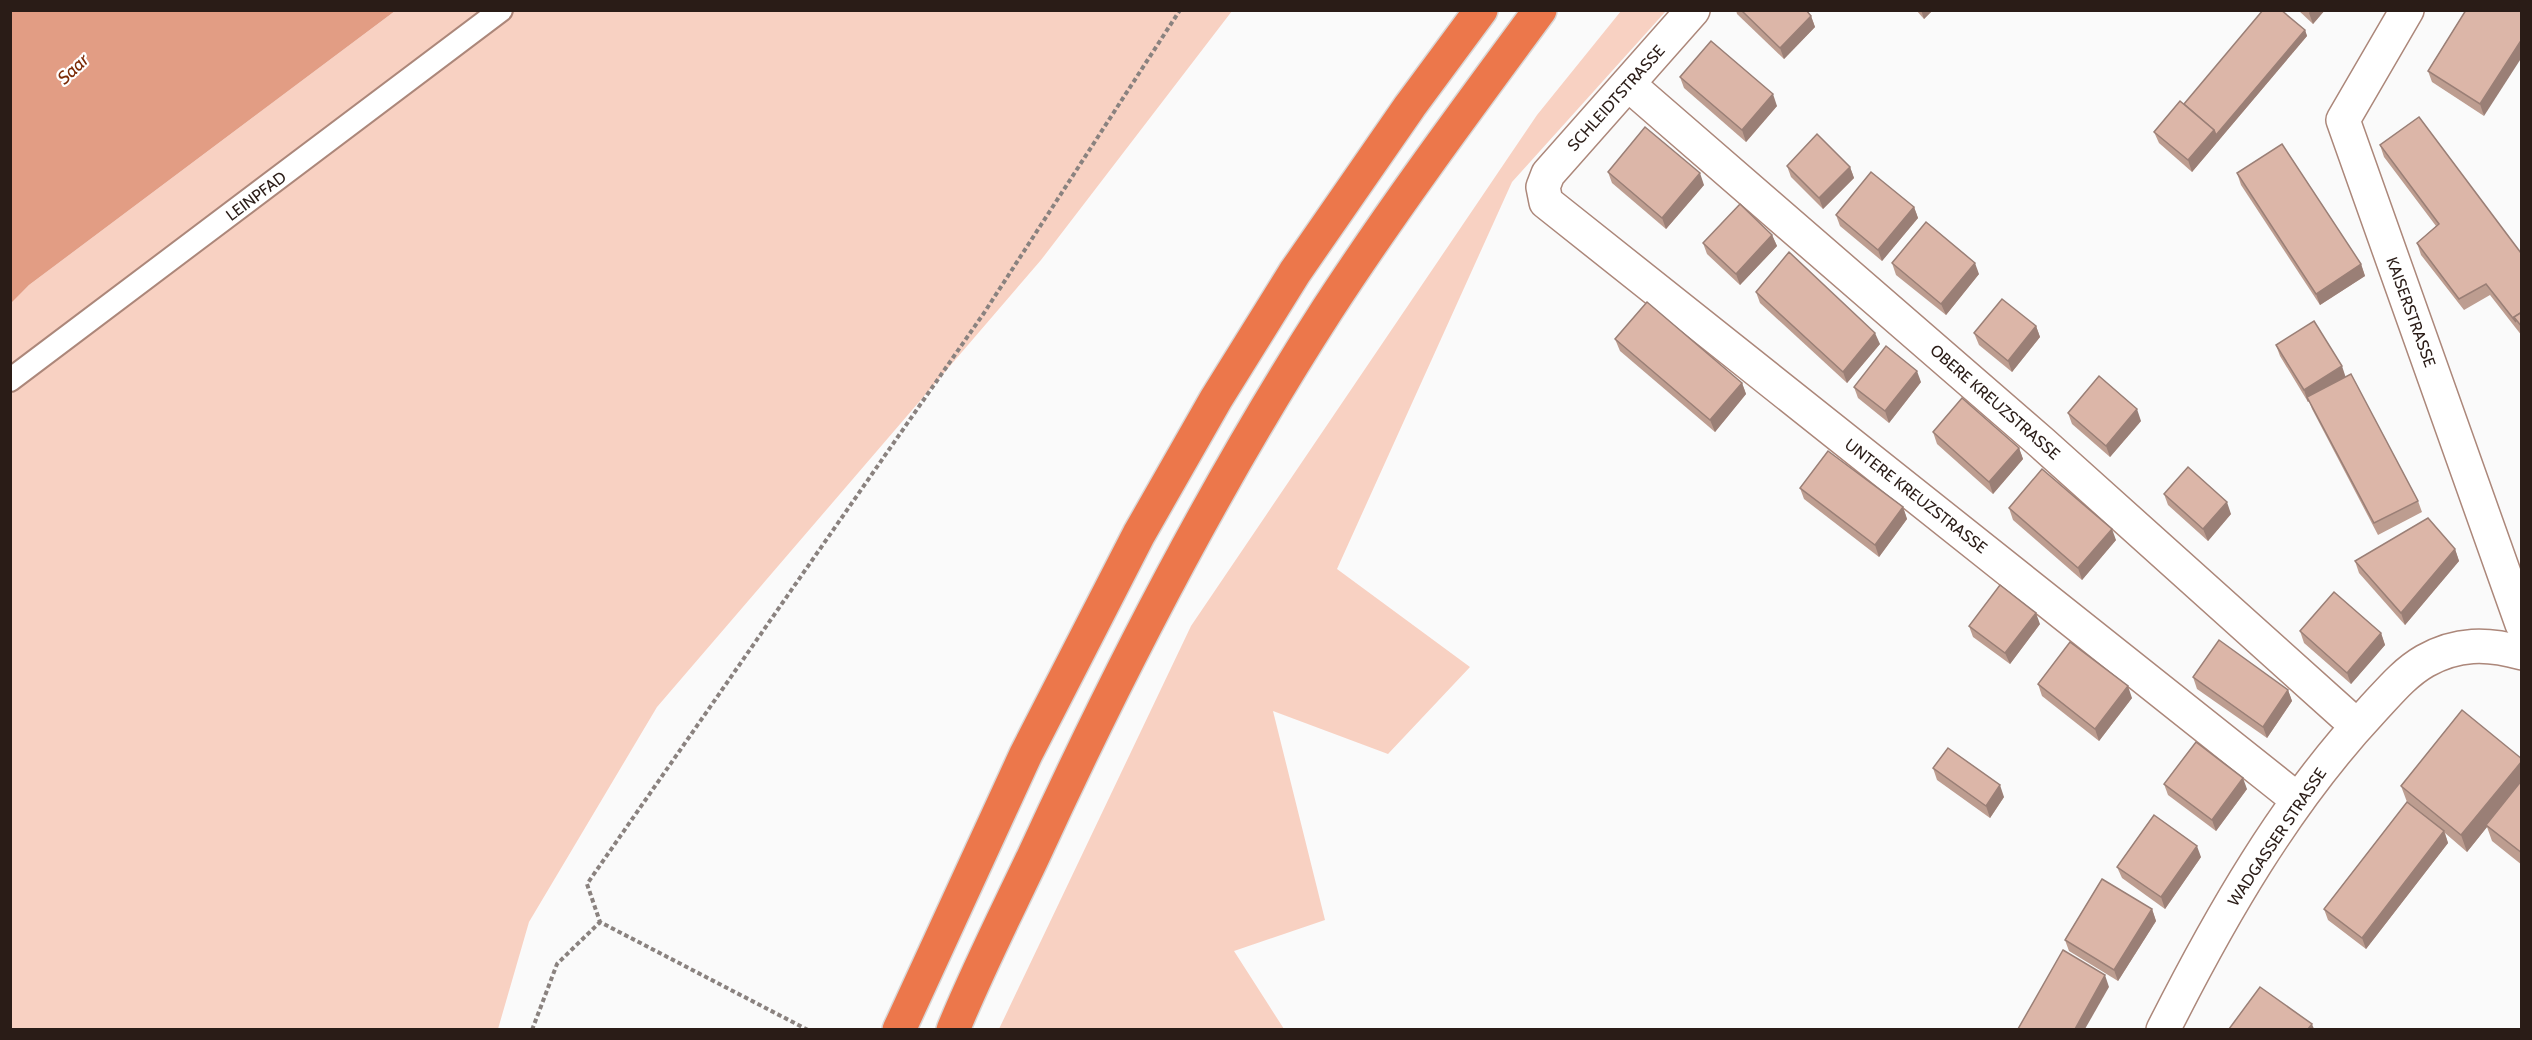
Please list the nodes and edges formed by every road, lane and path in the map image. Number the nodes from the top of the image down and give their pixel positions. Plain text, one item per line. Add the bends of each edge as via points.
1 (501, 10) edge
2 (1179, 10) edge
3 (1481, 10) edge
4 (1540, 10) edge
5 (1693, 10) edge
6 (2407, 10) edge
7 (1628, 84) junction
8 (1543, 187) joint
9 (10, 380) edge
10 (2522, 624) edge
11 (2522, 653) edge
12 (2357, 726) junction
13 (2298, 800) junction
14 (600, 922) junction
15 (532, 1029) edge
16 (808, 1029) edge
17 (899, 1029) edge
18 (953, 1029) edge
19 (2163, 1029) edge

1 - 9 lane, LEINPFAD
2 - 14 path via 984,313 587,885
3 - 17 highway via 1295,272 1216,399 1145,524 1026,753
4 - 18 highway via 1450,130 1328,310 1251,435 1173,573 1069,778
5 - 7 street, SCHLEIDTSTRASSE
6 - 10 street, KAISERSTRASSE via 2343,120
7 - 8 street, SCHLEIDTSTRASSE via 1548,174
7 - 12 street, OBERE KREUZSTRASSE via 2042,443
8 - 13 street, UNTERE KREUZSTRASSE via 1546,202
11 - 12 street, WADGASSER STRASSE via 2482,645 2445,651 2404,676
12 - 13 street, WADGASSER STRASSE
13 - 19 street, WADGASSER STRASSE via 2224,916
14 - 15 path via 557,964
14 - 16 path

